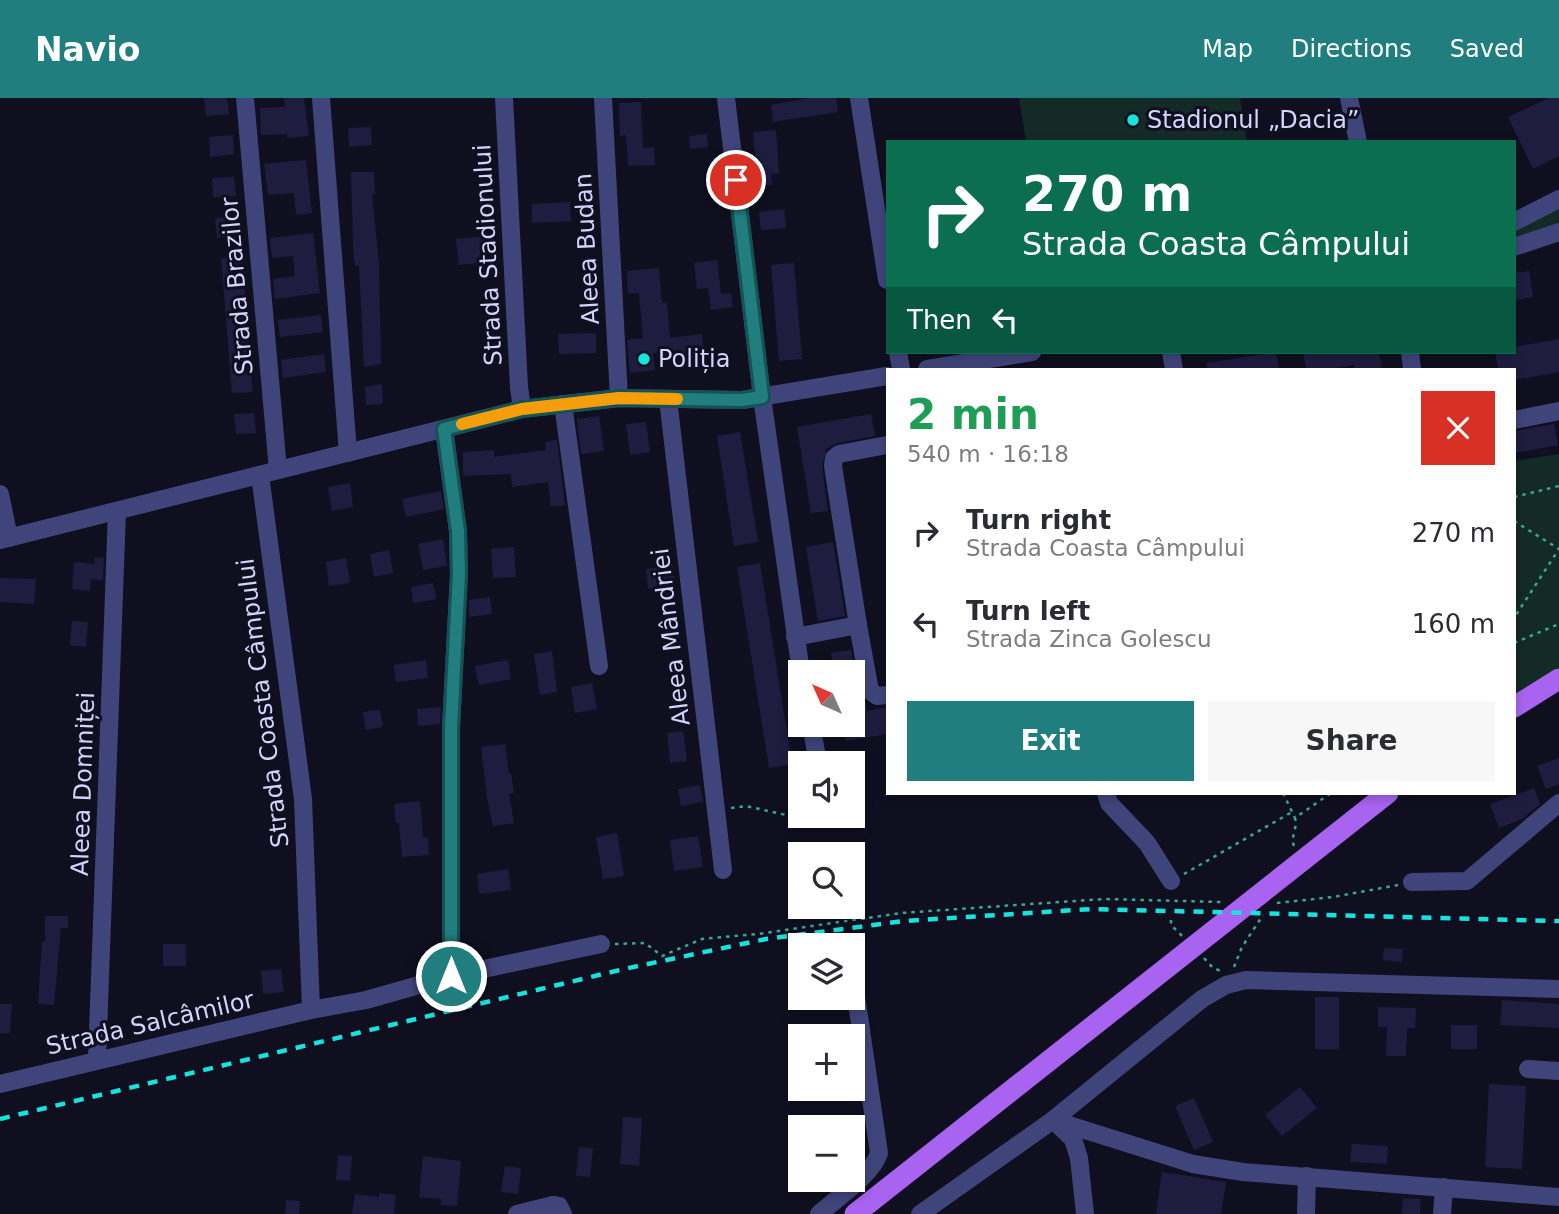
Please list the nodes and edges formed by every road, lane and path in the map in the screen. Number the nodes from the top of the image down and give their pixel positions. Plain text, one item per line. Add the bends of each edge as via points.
1 (245, 98) edge
2 (321, 98) edge
3 (504, 98) edge
4 (603, 98) edge
5 (726, 98) edge
6 (859, 98) edge
7 (1349, 98) edge
8 (1358, 140) edge
9 (1559, 200) edge
10 (1523, 211) edge
11 (1559, 232) edge
12 (1516, 246) edge
13 (886, 274) edge
14 (1025, 354) edge
15 (988, 364) edge
16 (938, 368) edge
17 (886, 376) edge
18 (762, 397) junction
19 (619, 398) junction
20 (668, 399) junction
21 (563, 404) junction
22 (522, 409) junction
23 (1559, 411) edge
24 (1516, 420) edge
25 (444, 429) junction
26 (886, 445) edge
27 (348, 453) junction
28 (278, 470) junction
29 (260, 475) junction
30 (1559, 486) edge
31 (0, 494) edge
32 (1516, 497) edge
33 (117, 511) junction
34 (1516, 522) edge
35 (4, 539) edge
36 (1559, 549) edge
37 (1559, 556) edge
38 (1516, 615) edge
39 (1559, 624) edge
40 (858, 625) junction
41 (795, 637) junction
42 (1516, 642) edge
43 (799, 660) edge
44 (599, 666) dead end
45 (1559, 679) edge
46 (886, 695) edge
47 (1516, 706) edge
48 (1106, 795) edge
49 (1284, 795) edge
50 (1328, 795) edge
51 (1385, 795) edge
52 (1559, 803) edge
53 (716, 812) junction
54 (1292, 812) junction
55 (788, 815) edge
56 (1295, 818) junction
57 (1294, 835) dead end
58 (723, 870) dead end
59 (1171, 881) joint
60 (1412, 882) joint
61 (1221, 902) dead end
62 (1271, 903) dead end
63 (601, 944) joint
64 (451, 976) junction
65 (1559, 989) edge
66 (311, 1010) junction
67 (858, 1010) edge
68 (97, 1059) junction
69 (1528, 1069) dead end
70 (1559, 1071) edge
71 (0, 1084) edge
72 (1053, 1120) junction
73 (1307, 1176) junction
74 (1444, 1187) junction
75 (1551, 1196) edge
76 (517, 1214) edge
77 (563, 1214) edge
78 (819, 1214) edge
79 (855, 1214) edge
80 (920, 1214) edge
81 (1085, 1214) edge
82 (1306, 1214) edge
83 (1442, 1214) edge
84 (1542, 1214) edge

1 - 28 street, Strada Brazilor
2 - 27 street
3 - 22 street, Strada Stadionului
4 - 19 street, Aleea Budan
5 - 18 street
6 - 13 street
7 - 8 street
9 - 10 street
11 - 12 street
14 - 15 street
15 - 16 street
17 - 18 street
18 - 20 street
18 - 41 street
19 - 20 street
19 - 21 street
20 - 53 street, Aleea Mândriei
21 - 22 street
21 - 44 street
22 - 25 street
23 - 24 street
25 - 27 street
25 - 64 street via 459,541 451,728
26 - 40 street via 834,458
27 - 28 street
28 - 29 street
29 - 33 street
29 - 66 street, Strada Coasta Câmpului via 303,799
30 - 32 path
31 - 35 street
33 - 35 street
33 - 68 street, Aleea Domniței
34 - 36 path
36 - 37 path
36 - 38 path
39 - 42 path
40 - 41 street
40 - 46 street via 870,691
41 - 43 street
45 - 47 main road
48 - 59 street via 1147,843
49 - 54 path
50 - 56 path
51 - 79 main road
52 - 60 street via 1467,881
53 - 55 path via 746,806
53 - 58 street, Aleea Mândriei
54 - 56 path
54 - 59 path
56 - 57 path
60 - 62 path
61 - 63 path via 1104,899 901,913 702,939 662,956 645,943
63 - 64 street, Strada Salcâmilor
64 - 66 street, Strada Salcâmilor
65 - 72 street via 1246,980 1226,985 1202,999
66 - 68 street, Strada Salcâmilor
67 - 78 street via 880,1153 866,1173
68 - 71 street, Strada Salcâmilor
69 - 70 street
72 - 73 street via 1193,1164
72 - 80 street
72 - 81 street via 1073,1139
73 - 74 street
73 - 82 street
74 - 75 street
74 - 83 street
75 - 84 street
76 - 77 street via 553,1205

